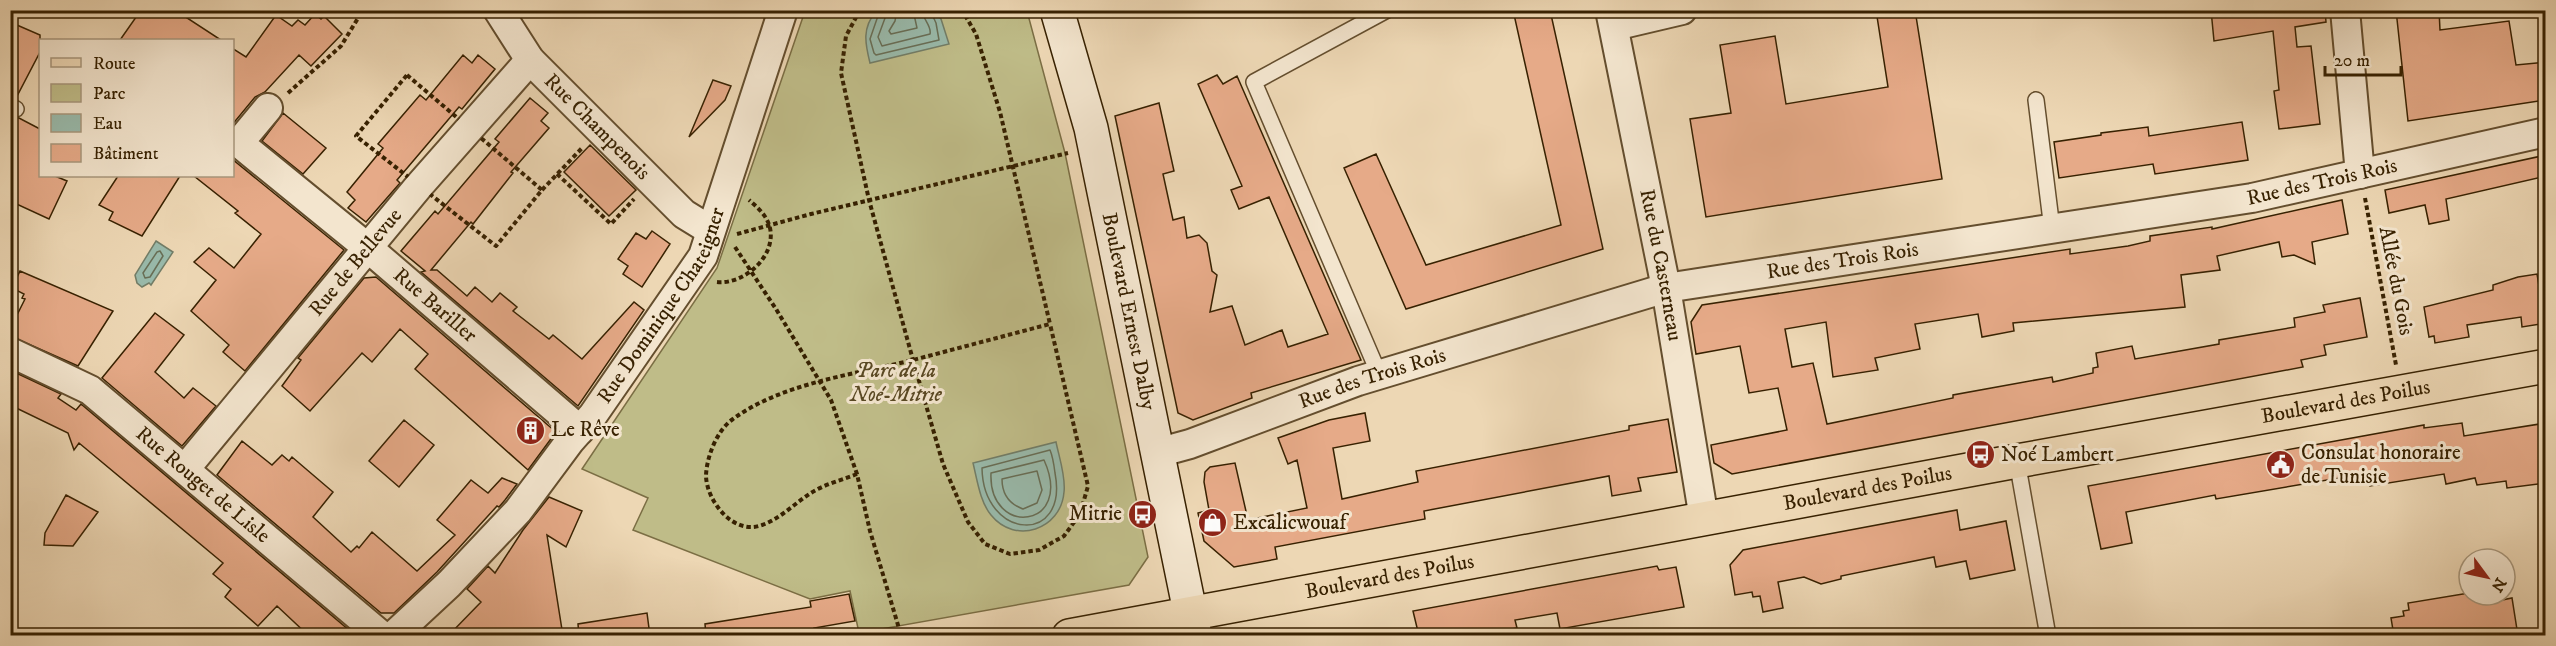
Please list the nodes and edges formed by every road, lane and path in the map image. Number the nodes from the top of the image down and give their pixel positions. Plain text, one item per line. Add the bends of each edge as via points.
1 (363, 10) edge
2 (498, 10) edge
3 (783, 10) edge
4 (860, 10) edge
5 (962, 10) edge
6 (1057, 10) edge
7 (1387, 10) edge
8 (1682, 10) edge
9 (2345, 10) edge
10 (1612, 18) edge
11 (530, 60) junction
12 (2036, 100) dead end
13 (268, 108) joint
14 (2546, 132) edge
15 (586, 143) dead end
16 (1094, 145) junction
17 (1013, 166) junction
18 (557, 174) junction
19 (2360, 174) junction
20 (542, 190) dead end
21 (639, 194) dead end
22 (748, 200) dead end
23 (869, 200) junction
24 (769, 226) junction
25 (2052, 229) junction
26 (719, 234) junction
27 (734, 246) dead end
28 (368, 248) junction
29 (751, 272) junction
30 (715, 282) dead end
31 (1666, 288) junction
32 (1050, 324) junction
33 (10, 352) edge
34 (913, 360) junction
35 (2546, 366) edge
36 (1380, 374) junction
37 (820, 383) junction
38 (2401, 393) junction
39 (580, 429) junction
40 (1157, 453) junction
41 (2017, 461) junction
42 (185, 469) junction
43 (857, 474) junction
44 (1704, 519) junction
45 (1193, 625) edge
46 (382, 636) edge
47 (393, 636) edge
48 (890, 636) edge
49 (1069, 636) edge
50 (2048, 636) edge

1 - 13 path via 341,46
2 - 11 street, Rue Champenois
3 - 26 street, Rue Dominique Chateigner
4 - 23 path via 846,36 841,73
5 - 17 path via 976,34
6 - 16 street, Boulevard Ernest Dalby
7 - 36 lane via 1254,82
8 - 10 street
9 - 19 street
10 - 31 street, Rue du Casterneau
11 - 26 street, Rue Champenois via 684,214
11 - 28 street, Rue de Bellevue
12 - 25 lane
13 - 28 street, Rue Bariller via 239,142
14 - 19 street, Rue des Trois Rois
15 - 18 path
16 - 17 path
16 - 40 street, Boulevard Ernest Dalby
17 - 23 path
17 - 32 path
18 - 20 path
18 - 21 path via 611,224
19 - 25 street, Rue des Trois Rois via 2252,198
19 - 38 path, Allée du Gois
22 - 24 path via 764,215
23 - 24 path
23 - 34 path
24 - 26 path
24 - 29 path via 768,248
25 - 31 street, Rue des Trois Rois
26 - 39 street, Rue Dominique Chateigner
27 - 29 path
28 - 39 street, Rue Bariller
28 - 42 street, Rue de Bellevue
29 - 30 path via 736,280
29 - 37 path
31 - 36 street, Rue des Trois Rois
31 - 44 street, Rue du Casterneau
32 - 34 path
32 - 34 path via 1088,486 1080,514 1064,536 1039,550 1010,554 985,544 968,522 943,464
33 - 42 street, Rue Rouget de Lisle via 90,390
34 - 37 path
35 - 38 main road, Boulevard des Poilus
36 - 40 street, Rue des Trois Rois
37 - 43 path via 831,400
37 - 43 path via 779,394 732,419 722,430 706,464 710,496 731,520 747,527 760,526 813,491
38 - 41 main road, Boulevard des Poilus
39 - 47 street, Rue Dominique Chateigner via 504,527
40 - 45 street, Boulevard Ernest Dalby
41 - 44 main road, Boulevard des Poilus
41 - 50 lane
42 - 46 street, Rue Rouget de Lisle
43 - 48 path via 900,634
44 - 45 main road, Boulevard des Poilus
45 - 49 main road, Boulevard des Poilus

